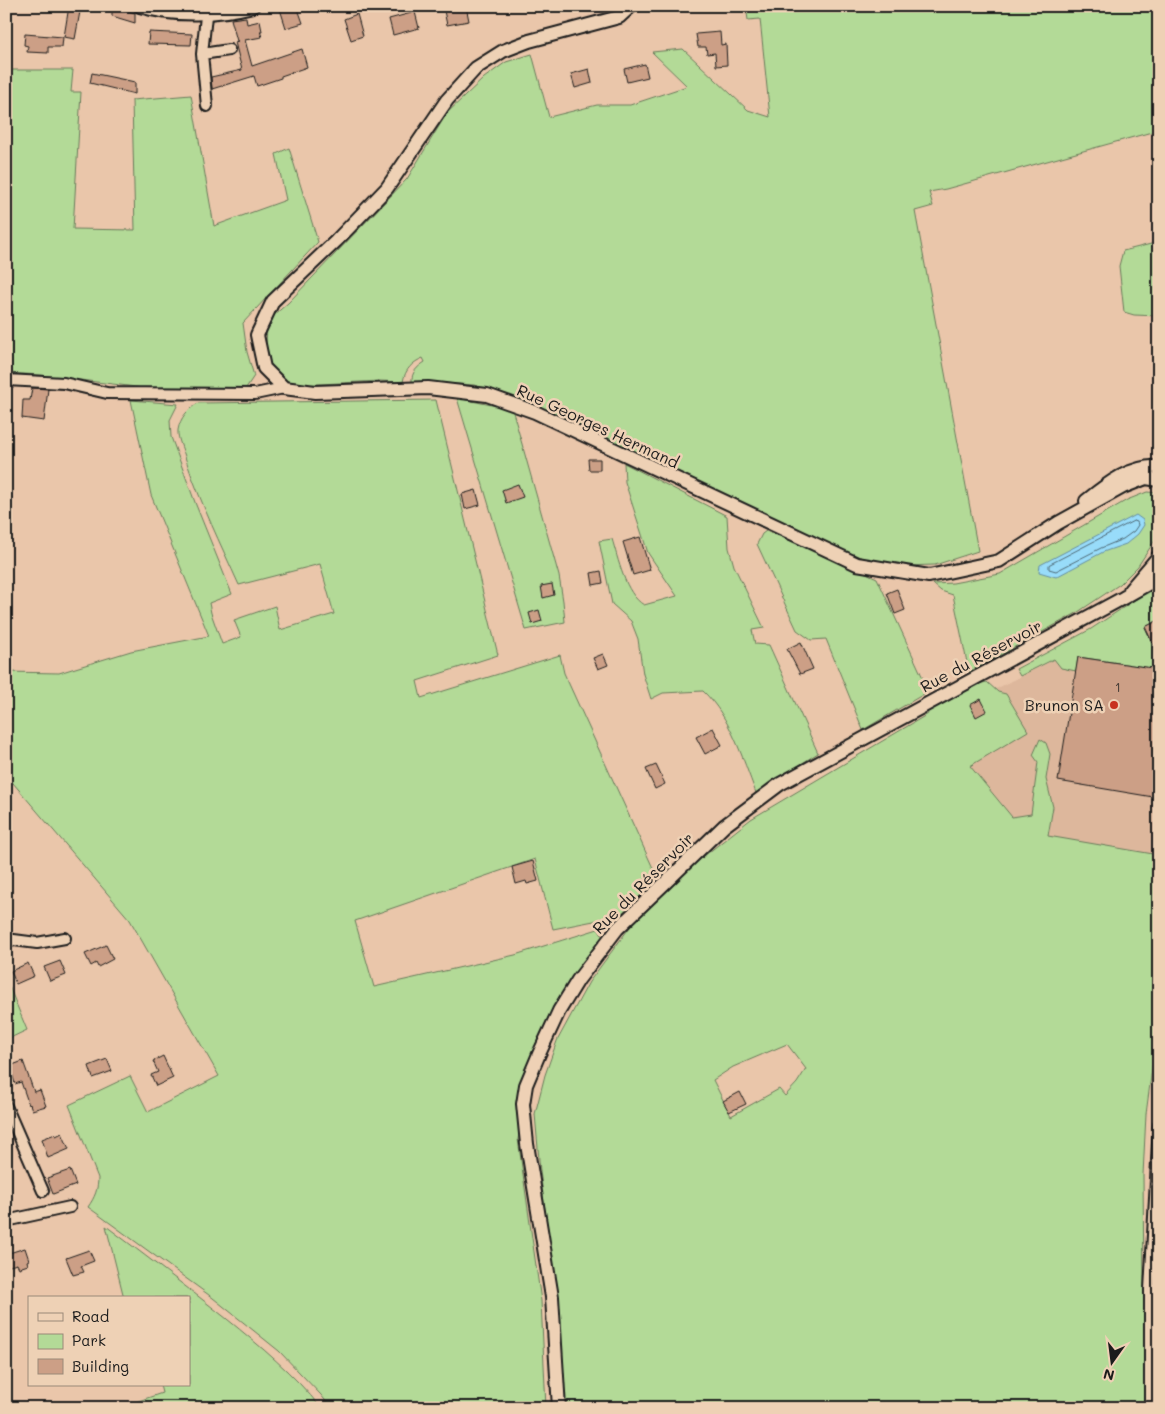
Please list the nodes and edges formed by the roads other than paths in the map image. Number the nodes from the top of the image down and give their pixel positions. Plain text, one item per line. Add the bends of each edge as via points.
1 (140, 6) edge
2 (253, 6) edge
3 (631, 6) edge
4 (206, 9) edge
5 (229, 50) dead end
6 (202, 54) junction
7 (207, 106) dead end
8 (6, 380) edge
9 (284, 388) junction
10 (1159, 467) edge
11 (1159, 480) edge
12 (1058, 523) junction
13 (1159, 556) edge
14 (1159, 575) edge
15 (1123, 598) junction
16 (65, 938) dead end
17 (6, 939) edge
18 (6, 1106) edge
19 (1159, 1125) edge
20 (43, 1191) dead end
21 (70, 1207) dead end
22 (6, 1221) edge
23 (558, 1408) edge
24 (1150, 1408) edge

1 - 4 street via 167,12
2 - 4 street via 228,12
3 - 9 street via 619,17 529,41 504,51 470,74 447,100 387,188 273,301 258,335 264,368
4 - 6 street
5 - 6 street
6 - 7 street
8 - 9 street via 64,383 106,393 255,394
9 - 12 street, Rue Georges Hermand via 315,392 428,388 487,395 535,412 866,566 929,576 999,561
10 - 12 street, Rue Georges Hermand via 1135,469 1102,488
11 - 12 street, Rue Georges Hermand via 1146,478 1123,487
13 - 15 street, Rue du Réservoir
14 - 15 street, Rue du Réservoir
15 - 23 street, Rue du Réservoir via 780,784 724,826 671,876 617,929 578,980 539,1054 526,1085 523,1104 552,1297
16 - 17 street via 37,943
18 - 20 street
19 - 24 street via 1150,1290
21 - 22 street

